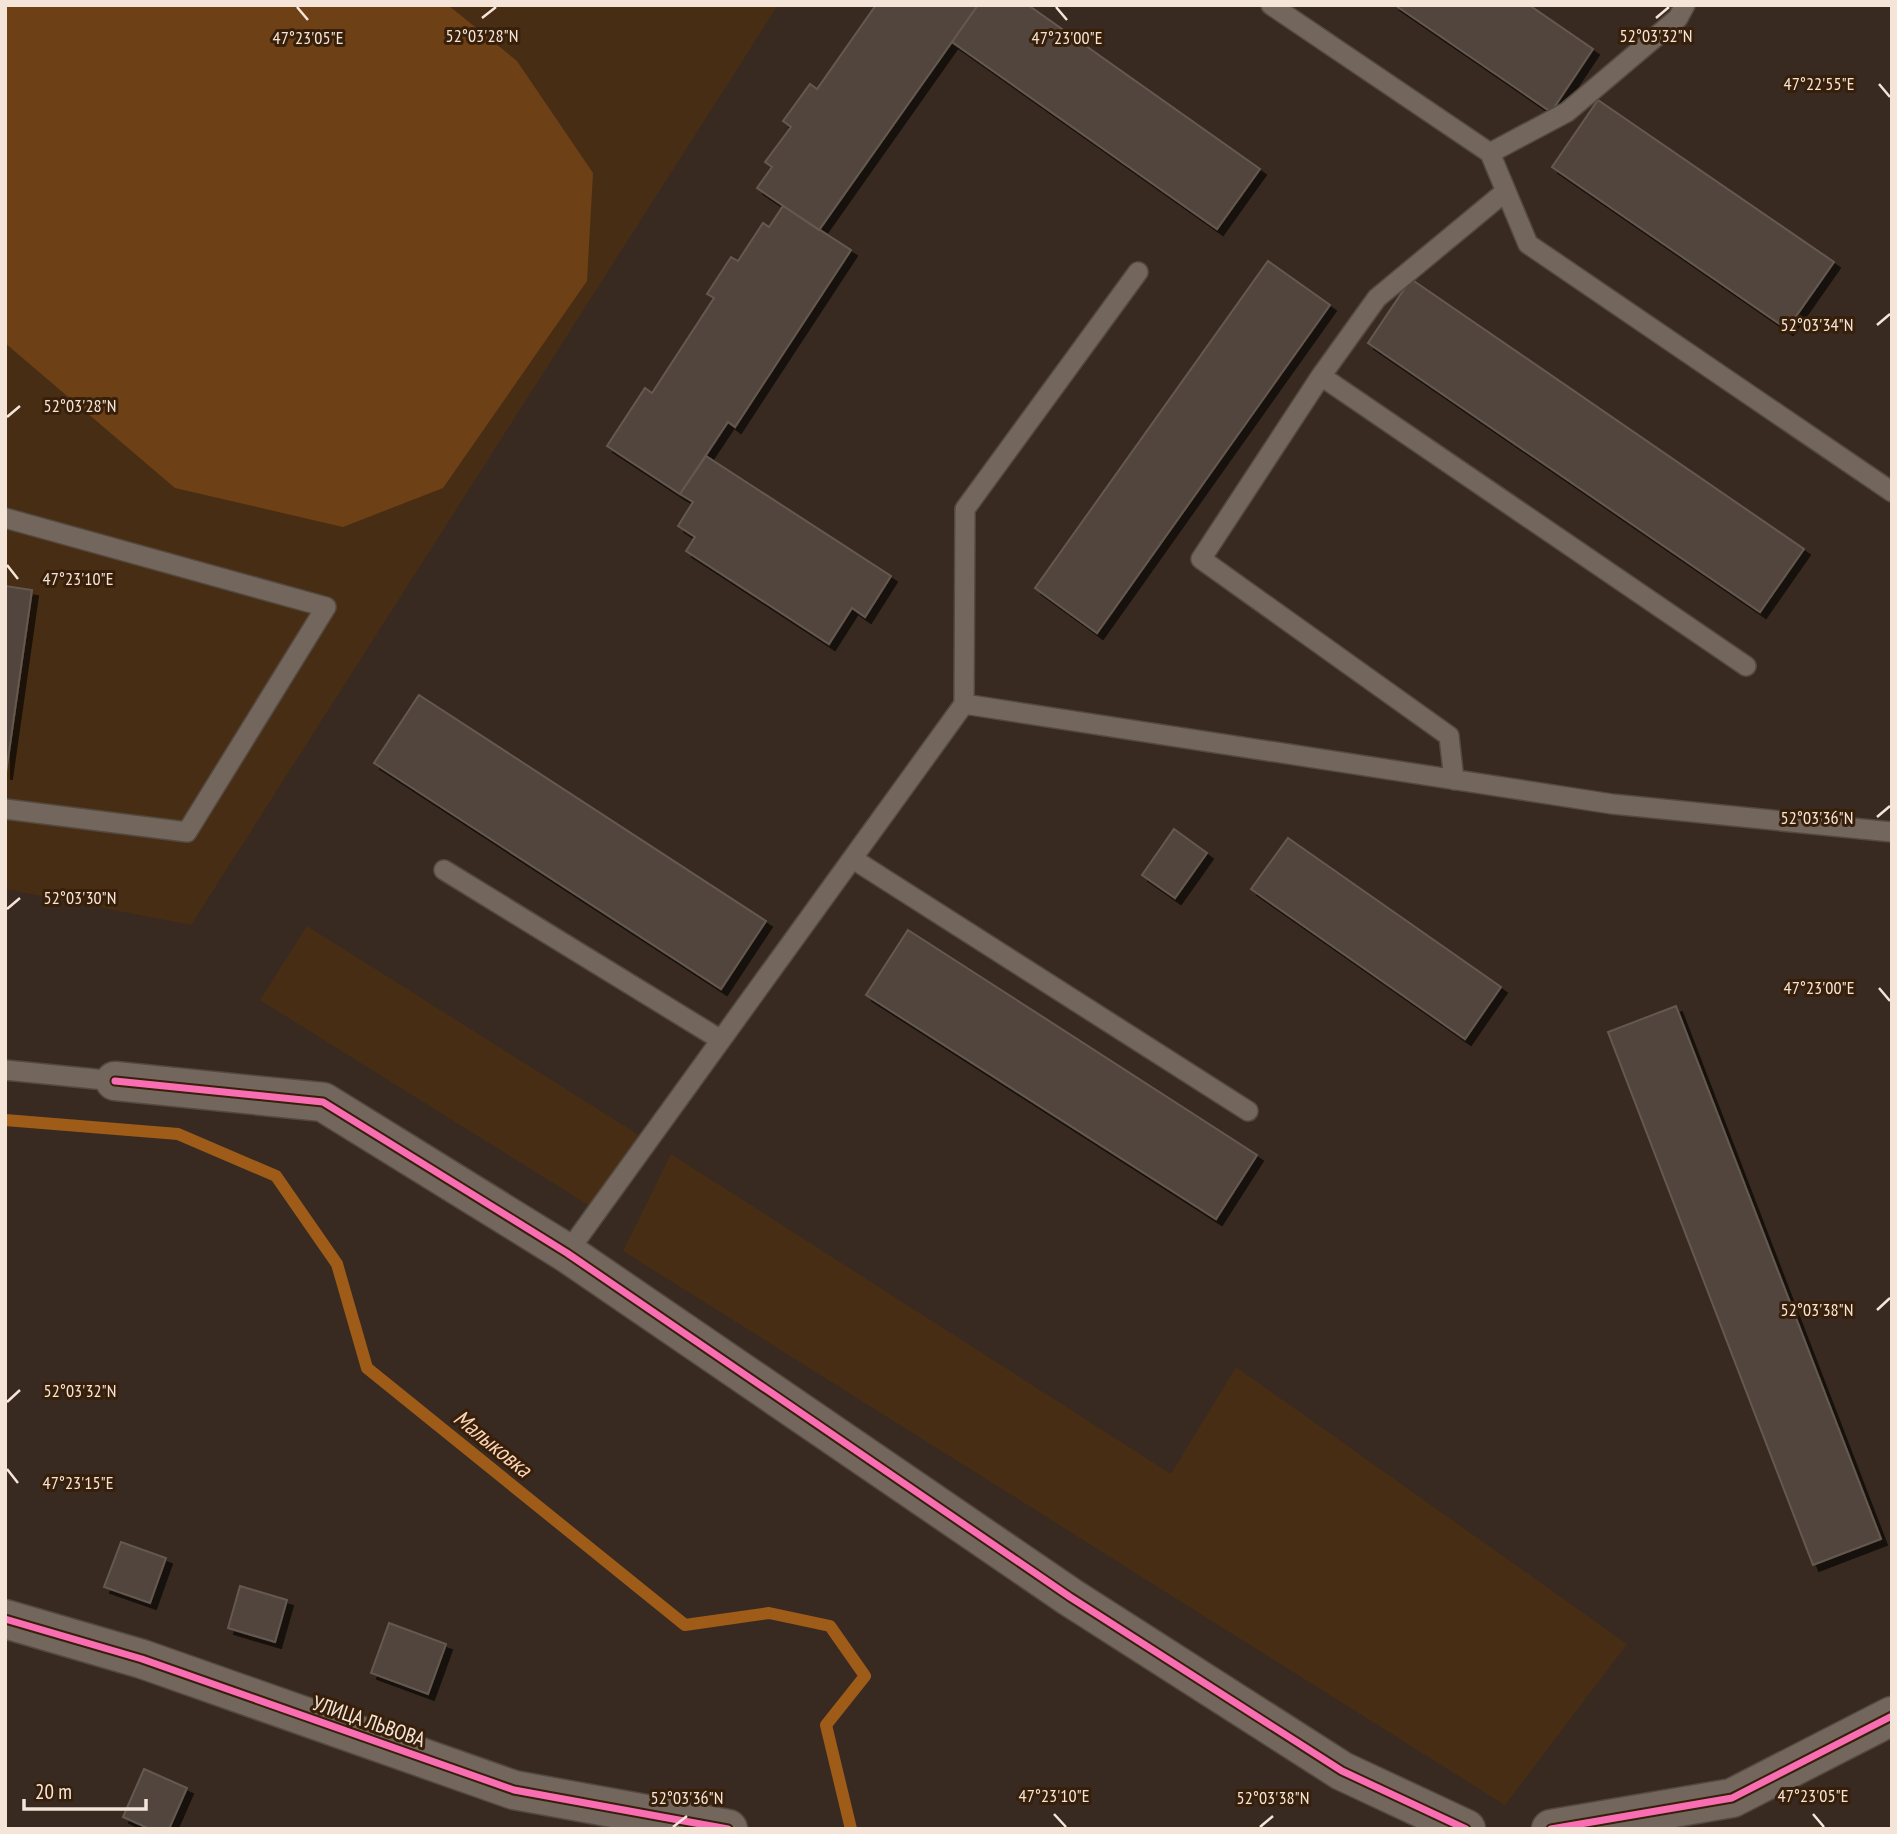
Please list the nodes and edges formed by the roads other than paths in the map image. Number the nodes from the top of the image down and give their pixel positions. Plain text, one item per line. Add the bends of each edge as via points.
1 (1271, 5) edge
2 (1685, 5) edge
3 (1490, 153) junction
4 (1506, 191) junction
5 (1138, 272) dead end
6 (1321, 376) junction
7 (1892, 492) edge
8 (5, 518) edge
9 (1746, 666) dead end
10 (964, 704) junction
11 (1454, 779) junction
12 (5, 808) edge
13 (1892, 832) edge
14 (853, 859) junction
15 (444, 870) dead end
16 (721, 1040) junction
17 (5, 1070) edge
18 (115, 1081) joint
19 (1248, 1111) dead end
20 (567, 1253) junction
21 (5, 1619) edge
22 (1892, 1716) edge
23 (728, 1829) edge
24 (1466, 1829) edge
25 (1551, 1829) edge

1 - 3 lane
2 - 3 lane via 1678,18 1567,112
3 - 4 lane
4 - 6 lane via 1377,298
4 - 7 lane via 1528,244
5 - 10 lane via 965,509
6 - 9 lane
6 - 11 lane via 1200,559 1449,736
8 - 12 lane via 326,607 187,832
10 - 11 lane
10 - 14 lane
11 - 13 lane via 1612,804
14 - 16 lane
14 - 19 lane
15 - 16 lane
16 - 20 lane
17 - 18 lane
18 - 20 street via 323,1102
20 - 24 street via 1082,1604 1342,1771
21 - 23 street, УЛИЦА ЛЬВОВА via 142,1659 514,1790
22 - 25 street via 1731,1798

